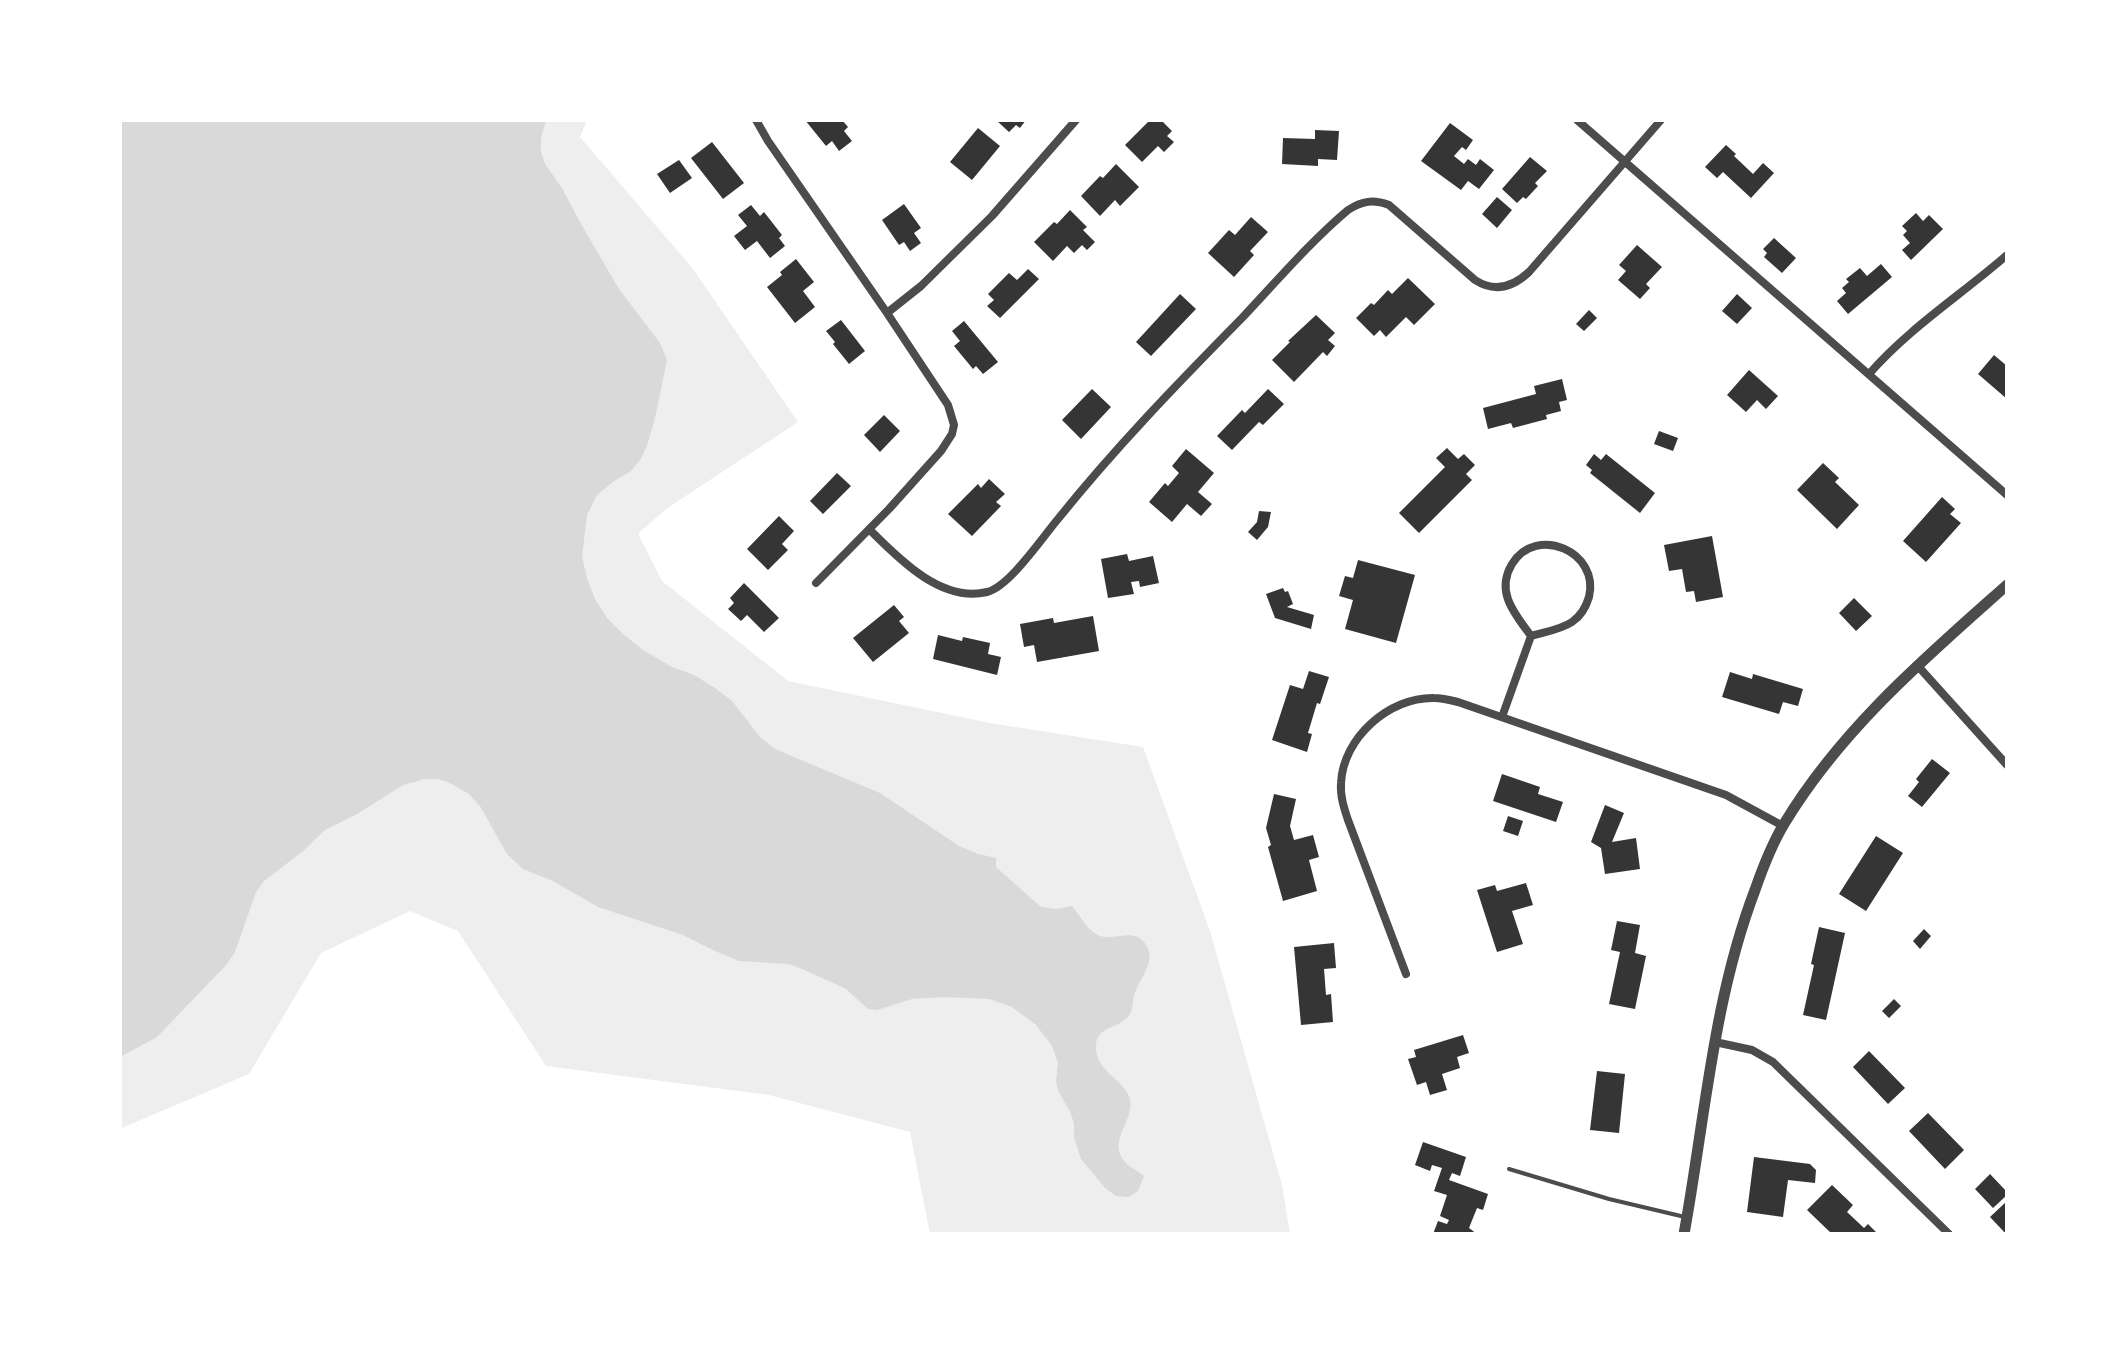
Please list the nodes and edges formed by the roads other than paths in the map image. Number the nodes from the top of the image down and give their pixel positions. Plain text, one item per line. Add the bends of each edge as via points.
1 (756, 120) edge
2 (1076, 120) edge
3 (1577, 120) edge
4 (1661, 120) edge
5 (1624, 162) junction
6 (2007, 255) edge
7 (887, 313) junction
8 (1869, 374) junction
9 (2007, 495) edge
10 (869, 529) junction
11 (816, 583) dead end
12 (2007, 585) edge
13 (1531, 636) junction
14 (1917, 665) junction
15 (1502, 717) junction
16 (2007, 765) edge
17 (1783, 826) junction
18 (1406, 974) dead end
19 (1715, 1042) junction
20 (1509, 1169) dead end
21 (1687, 1217) junction
22 (1684, 1234) edge
23 (1949, 1234) edge

1 - 7 street
2 - 7 street via 992,216
3 - 5 street
4 - 5 street
5 - 8 street
5 - 10 street via 1529,272 1506,287 1475,280 1389,205 1373,200 1356,204 1144,419 1001,586 972,593 937,584
6 - 8 street via 1912,331
7 - 10 street via 948,405 954,425 941,451
8 - 9 street
10 - 11 street
12 - 14 street
13 - 13 street via 1571,623 1587,602 1587,571 1565,548 1534,546 1507,574 1506,599
13 - 15 street
14 - 16 street
14 - 17 street via 1840,747
15 - 17 street via 1726,795
15 - 18 street via 1446,699 1411,701 1379,717 1348,755 1341,781 1344,807
17 - 19 street via 1744,919
19 - 21 street
19 - 23 street via 1752,1050 1773,1062
20 - 21 lane
21 - 22 street

